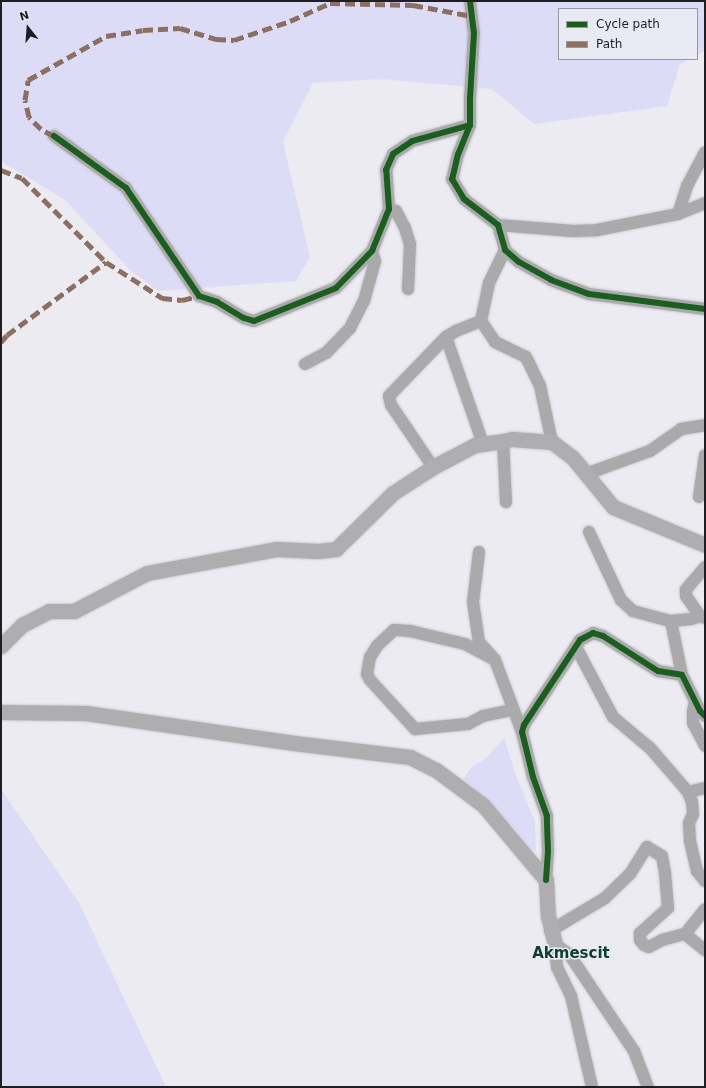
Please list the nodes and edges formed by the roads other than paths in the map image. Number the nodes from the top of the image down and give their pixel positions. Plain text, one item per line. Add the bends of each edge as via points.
1 (470, 1) edge
2 (470, 125) junction
3 (54, 136) dead end
4 (705, 152) edge
5 (705, 203) edge
6 (389, 209) junction
7 (678, 214) junction
8 (498, 225) junction
9 (505, 250) junction
10 (372, 251) junction
11 (408, 289) dead end
12 (705, 308) edge
13 (481, 322) junction
14 (446, 337) junction
15 (305, 364) dead end
16 (705, 425) edge
17 (503, 441) junction
18 (552, 442) junction
19 (483, 444) junction
20 (705, 455) edge
21 (433, 467) junction
22 (586, 474) junction
23 (699, 497) dead end
24 (506, 502) dead end
25 (589, 532) dead end
26 (705, 545) edge
27 (479, 552) dead end
28 (705, 567) edge
29 (702, 617) edge
30 (671, 621) junction
31 (1, 646) edge
32 (576, 647) junction
33 (495, 660) junction
34 (682, 675) junction
35 (695, 701) junction
36 (512, 710) junction
37 (1, 712) edge
38 (705, 716) edge
39 (522, 732) junction
40 (705, 746) edge
41 (705, 788) edge
42 (688, 792) junction
43 (546, 880) junction
44 (705, 881) edge
45 (705, 909) edge
46 (685, 934) junction
47 (552, 937) junction
48 (705, 950) edge
49 (592, 1087) edge
50 (648, 1087) edge

1 - 2 street via 474,33
2 - 6 street via 412,141 392,154 386,170
2 - 8 street via 458,154 452,179 464,199
3 - 10 street via 126,188 199,296 217,302 244,318 254,321 336,288
4 - 7 street via 687,186
5 - 7 street
6 - 10 street
6 - 11 street via 396,211 410,244
7 - 8 street via 598,230 572,231
8 - 9 street
9 - 12 street via 551,280 590,294
9 - 13 street via 489,283
10 - 15 street via 374,261 364,301 350,328 326,353
13 - 14 street
13 - 18 street via 495,342 526,357 540,386
14 - 19 street
14 - 21 street via 389,396 391,405
16 - 22 street via 681,429 650,451
17 - 18 main road via 512,439
17 - 19 main road
17 - 24 street
18 - 22 main road via 572,458
19 - 21 main road via 475,445
20 - 23 street
21 - 31 main road via 393,494 336,548 318,552 276,549 147,573 74,611 49,611 22,625
22 - 26 main road via 613,507
25 - 30 street via 622,600 633,611
27 - 33 street via 473,602 479,642
28 - 29 street via 686,590 686,596
29 - 30 street
30 - 34 street
32 - 34 street via 580,640 593,633 603,636 658,671
32 - 39 street via 524,725
32 - 42 street via 613,717 650,748
33 - 36 street
33 - 36 street via 466,644 410,631 394,630 377,646 370,657 367,674 415,729 468,724 483,716
34 - 35 street
35 - 38 street
35 - 40 street via 692,711 693,723
36 - 39 street
37 - 43 main road via 86,713 410,757 436,770 483,805
39 - 43 street via 546,816
41 - 42 street
42 - 44 street via 693,814 689,822 690,841 697,871
43 - 47 main road
45 - 46 street
46 - 47 street via 662,940 650,947 640,940 640,933 668,908 662,856 647,847 630,874 605,898
46 - 48 street
47 - 49 street via 557,967 571,996
47 - 50 street via 569,954 634,1051

